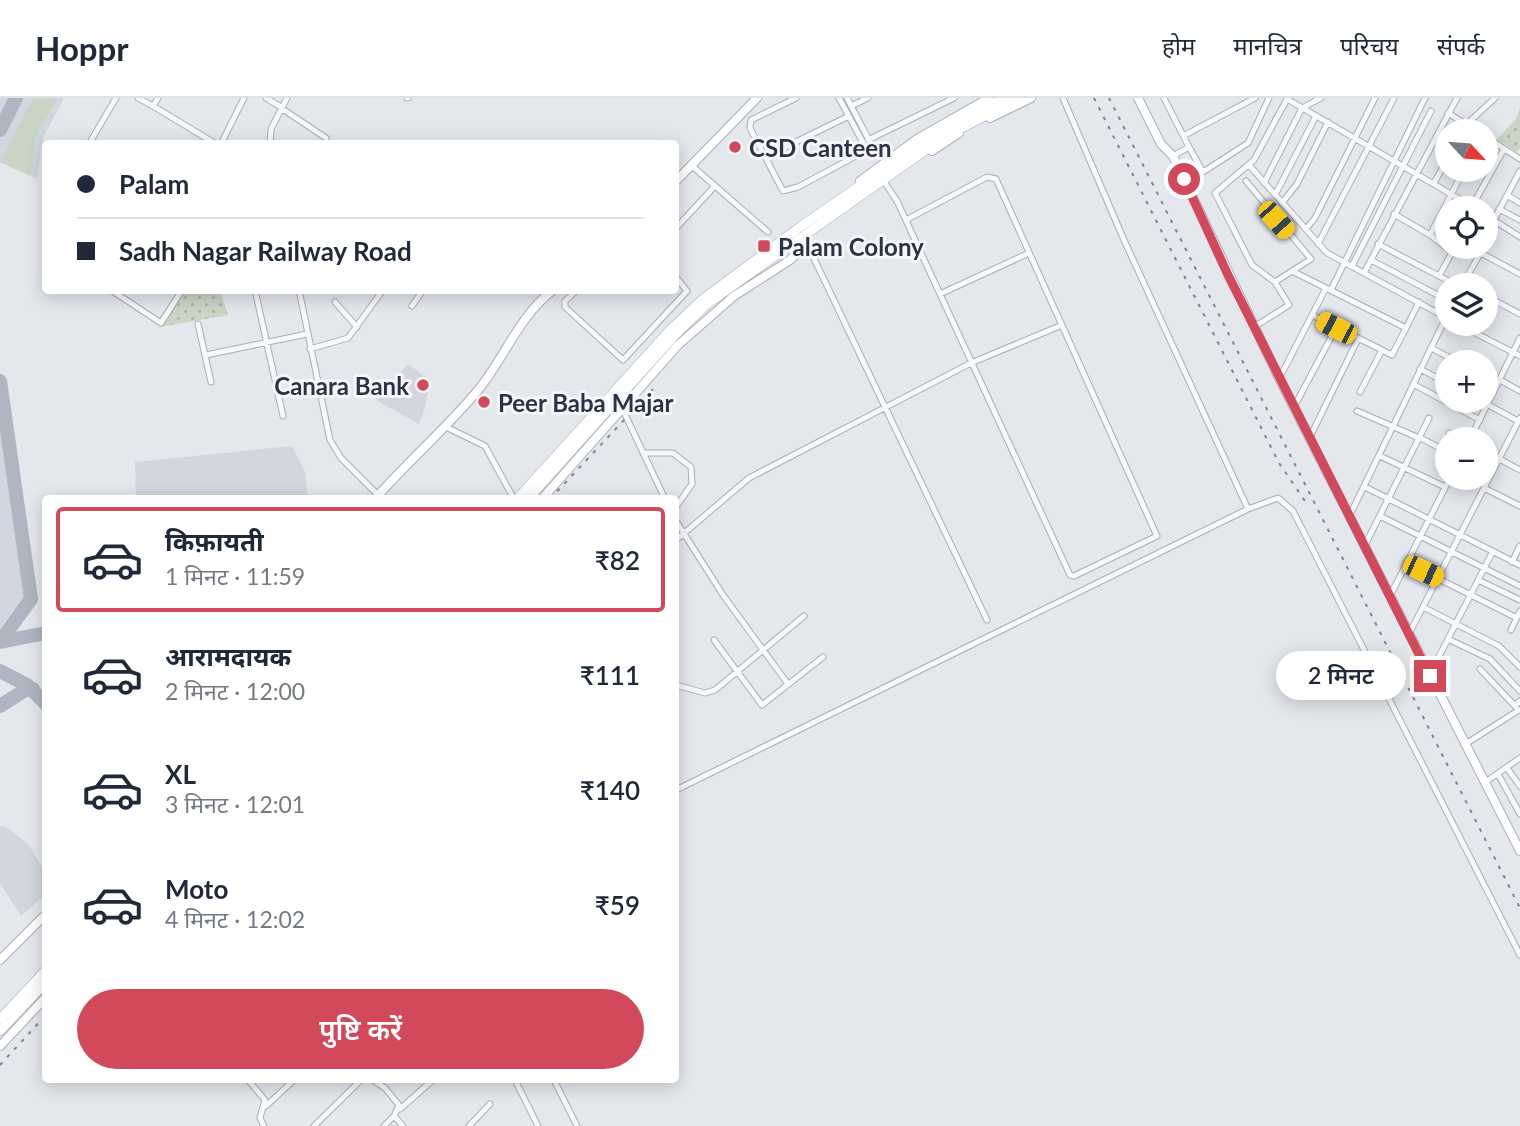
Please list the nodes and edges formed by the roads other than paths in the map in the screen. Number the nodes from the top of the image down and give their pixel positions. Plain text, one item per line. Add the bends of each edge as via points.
1 (116, 98) edge
2 (138, 98) edge
3 (158, 98) edge
4 (244, 98) edge
5 (266, 98) edge
6 (287, 98) edge
7 (757, 98) edge
8 (796, 98) edge
9 (839, 98) edge
10 (847, 98) edge
11 (868, 98) edge
12 (954, 98) edge
13 (986, 98) edge
14 (1005, 98) edge
15 (1020, 98) edge
16 (1031, 98) edge
17 (1063, 98) edge
18 (1139, 98) edge
19 (1164, 98) edge
20 (1255, 98) edge
21 (1269, 98) edge
22 (1321, 98) edge
23 (1375, 98) edge
24 (1394, 98) edge
25 (1425, 98) edge
26 (1457, 98) edge
27 (1495, 98) edge
28 (1287, 99) edge
29 (153, 106) junction
30 (851, 106) junction
31 (281, 107) junction
32 (1302, 108) junction
33 (1431, 111) dead end
34 (1448, 113) junction
35 (849, 116) junction
36 (1316, 116) junction
37 (1455, 119) edge
38 (1474, 119) edge
39 (1328, 122) junction
40 (1185, 135) junction
41 (326, 138) dead end
42 (1355, 138) junction
43 (91, 140) edge
44 (212, 140) edge
45 (221, 140) edge
46 (270, 140) edge
47 (868, 140) junction
48 (1498, 145) edge
49 (1371, 146) junction
50 (1189, 147) junction
51 (1504, 149) junction
52 (867, 150) junction
53 (1173, 156) junction
54 (765, 157) junction
55 (1393, 159) junction
56 (1520, 159) edge
57 (1404, 164) junction
58 (691, 165) junction
59 (1249, 165) junction
60 (1520, 171) edge
61 (1416, 172) junction
62 (679, 178) edge
63 (1245, 181) dead end
64 (1457, 182) edge
65 (885, 183) junction
66 (1264, 183) junction
67 (1434, 183) joint
68 (1513, 184) junction
69 (714, 187) junction
70 (1520, 187) edge
71 (1451, 193) junction
72 (1275, 195) junction
73 (1507, 195) junction
74 (851, 196) junction
75 (1455, 196) edge
76 (1479, 196) edge
77 (1282, 203) junction
78 (1520, 203) edge
79 (1499, 209) junction
80 (831, 210) junction
81 (1498, 213) edge
82 (1394, 214) junction
83 (906, 219) junction
84 (1520, 220) edge
85 (1498, 223) edge
86 (679, 225) edge
87 (1306, 229) junction
88 (768, 232) dead end
89 (1430, 235) junction
90 (1520, 237) edge
91 (1435, 238) edge
92 (807, 244) joint
93 (1318, 244) junction
94 (1378, 244) junction
95 (1029, 253) junction
96 (1492, 259) edge
97 (1371, 260) junction
98 (1342, 262) junction
99 (1352, 267) junction
100 (1292, 271) junction
101 (1364, 273) junction
102 (1435, 274) edge
103 (1520, 274) edge
104 (679, 281) edge
105 (1275, 282) junction
106 (1328, 289) junction
107 (121, 294) edge
108 (179, 294) edge
109 (256, 294) edge
110 (300, 294) edge
111 (380, 294) edge
112 (420, 294) edge
113 (548, 294) edge
114 (573, 294) edge
115 (940, 294) junction
116 (1435, 294) edge
117 (335, 302) dead end
118 (1419, 302) junction
119 (1498, 302) edge
120 (412, 306) dead end
121 (1435, 311) edge
122 (1520, 314) edge
123 (1312, 315) junction
124 (198, 324) dead end
125 (1062, 325) junction
126 (357, 327) junction
127 (1254, 327) junction
128 (1336, 328) junction
129 (1406, 328) junction
130 (307, 334) junction
131 (1437, 336) edge
132 (1482, 336) edge
133 (1520, 338) edge
134 (1358, 339) junction
135 (266, 342) junction
136 (1431, 348) junction
137 (310, 349) junction
138 (1382, 350) junction
139 (1435, 350) edge
140 (1513, 352) junction
141 (206, 355) junction
142 (1520, 356) edge
143 (971, 363) junction
144 (1420, 369) junction
145 (1435, 377) edge
146 (1279, 379) junction
147 (211, 382) dead end
148 (1499, 382) joint
149 (1413, 384) junction
150 (1520, 391) edge
151 (1360, 392) dead end
152 (1294, 407) junction
153 (1498, 409) edge
154 (622, 410) junction
155 (886, 410) junction
156 (1357, 411) dead end
157 (1482, 413) edge
158 (282, 415) dead end
159 (1429, 418) dead end
160 (1480, 420) junction
161 (1519, 420) edge
162 (444, 426) junction
163 (1394, 427) junction
164 (1476, 427) edge
165 (1310, 437) junction
166 (1419, 437) junction
167 (1435, 446) edge
168 (643, 453) junction
169 (1380, 456) junction
170 (1499, 459) joint
171 (1404, 468) junction
172 (1520, 470) edge
173 (1435, 482) edge
174 (1365, 488) junction
175 (1444, 490) edge
176 (1483, 490) edge
177 (1488, 490) edge
178 (374, 495) edge
179 (378, 495) edge
180 (513, 495) edge
181 (519, 495) edge
182 (532, 495) edge
183 (546, 495) edge
184 (663, 495) edge
185 (1388, 500) junction
186 (679, 503) edge
187 (1520, 506) edge
188 (1248, 509) junction
189 (1350, 514) junction
190 (1380, 516) junction
191 (1429, 520) junction
192 (679, 528) edge
193 (682, 534) junction
194 (1420, 536) junction
195 (1460, 536) junction
196 (679, 537) edge
197 (1365, 545) junction
198 (1520, 546) edge
199 (1452, 551) junction
200 (1493, 551) junction
201 (1513, 562) junction
202 (1407, 563) junction
203 (1520, 565) edge
204 (1485, 567) junction
205 (1438, 578) junction
206 (1478, 580) junction
207 (1520, 586) edge
208 (1471, 595) junction
209 (1390, 596) junction
210 (1520, 600) edge
211 (1423, 607) junction
212 (1520, 611) edge
213 (804, 616) dead end
214 (1517, 618) junction
215 (987, 620) dead end
216 (1456, 624) junction
217 (1511, 630) dead end
218 (1409, 634) junction
219 (1448, 639) junction
220 (715, 640) dead end
221 (762, 652) junction
222 (824, 657) dead end
223 (1520, 667) edge
224 (1480, 669) dead end
225 (739, 672) junction
226 (1430, 676) junction
227 (788, 684) junction
228 (679, 686) edge
229 (1520, 691) edge
230 (1518, 707) edge
231 (1464, 745) junction
232 (1520, 758) edge
233 (1507, 768) junction
234 (1498, 774) junction
235 (1484, 783) junction
236 (1520, 786) edge
237 (679, 789) edge
238 (1520, 814) edge
239 (1519, 848) edge
240 (42, 918) edge
241 (1520, 955) edge
242 (0, 960) edge
243 (42, 974) edge
244 (42, 986) edge
245 (42, 1001) edge
246 (0, 1019) edge
247 (0, 1031) edge
248 (0, 1046) edge
249 (251, 1083) edge
250 (291, 1083) edge
251 (358, 1083) edge
252 (378, 1083) edge
253 (430, 1083) edge
254 (516, 1083) edge
255 (556, 1083) edge
256 (490, 1104) dead end
257 (264, 1108) junction
258 (400, 1109) junction
259 (394, 1116) junction
260 (264, 1126) edge
261 (314, 1126) edge
262 (384, 1126) edge
263 (403, 1126) edge
264 (469, 1126) edge
265 (538, 1126) edge
266 (578, 1126) edge

1 - 43 street
2 - 29 street
3 - 29 street
4 - 45 street
5 - 31 street
6 - 31 street
7 - 58 street
8 - 54 street via 751,120 750,128
9 - 35 street
10 - 30 street
11 - 30 street
12 - 47 street
13 - 80 street via 917,139
14 - 74 main road via 939,131
15 - 74 main road via 944,137
16 - 65 street via 960,133
17 - 188 street
18 - 53 street via 1161,145
19 - 40 street
20 - 40 street
21 - 50 street via 1248,143 1203,172
22 - 32 street
23 - 42 street
24 - 49 street
25 - 55 street
26 - 34 street
27 - 38 street
28 - 32 street
28 - 59 street
29 - 44 street
30 - 47 street
31 - 41 street
31 - 46 street
32 - 36 street
32 - 66 street
33 - 57 street
34 - 37 street
34 - 61 street
35 - 52 street
35 - 54 street
36 - 39 street
36 - 72 street
39 - 42 street
39 - 77 street via 1297,184
40 - 50 street
42 - 49 street
42 - 87 street
47 - 52 street via 872,148
48 - 51 street
49 - 55 street
49 - 93 street
50 - 53 street
51 - 56 street
51 - 76 street
52 - 54 street via 790,191 783,191
53 - 127 street
55 - 57 street
55 - 98 street
57 - 61 street
57 - 99 street
58 - 62 street
58 - 69 street
59 - 66 street
59 - 105 street via 1215,193 1252,265
60 - 68 street
61 - 67 street
61 - 82 street
63 - 100 street via 1310,257
64 - 71 street
65 - 80 street
65 - 83 street
66 - 72 street
67 - 71 street
68 - 70 street
68 - 73 street
69 - 86 street
69 - 88 street
71 - 75 street
71 - 89 street
72 - 77 street
73 - 78 street
73 - 79 street
74 - 80 main road
77 - 87 street
79 - 81 street
79 - 84 street
80 - 181 main road via 703,299
80 - 182 main road via 691,319
82 - 89 street
82 - 94 street
83 - 95 street via 993,177
83 - 115 street
85 - 90 street
87 - 93 street
89 - 91 street
92 - 154 street via 704,320
92 - 155 street
93 - 98 street
94 - 97 street
94 - 102 street
95 - 115 street
95 - 125 street
96 - 103 street
97 - 101 street
97 - 116 street
98 - 99 street
98 - 106 street
99 - 101 street
100 - 105 street
100 - 106 street
101 - 118 street
104 - 114 street via 687,291 623,360 565,307
105 - 127 street via 1289,305
106 - 123 street
106 - 129 street
107 - 108 street via 161,323
109 - 135 street
110 - 130 street
111 - 126 street
112 - 120 street
113 - 162 street via 536,304 479,389
115 - 143 street
117 - 126 street
118 - 121 street
118 - 129 street
119 - 122 street
123 - 128 street
123 - 146 street
124 - 141 street
125 - 143 street
125 - 143 street via 1157,533 1074,576 1058,551
126 - 137 street via 344,341
127 - 146 street
128 - 134 street
128 - 152 street
129 - 138 street via 1393,355
130 - 135 street
130 - 137 street
131 - 136 street
132 - 140 street
133 - 140 street
134 - 138 street
134 - 165 street
135 - 141 street
135 - 158 street
136 - 139 street
136 - 144 street
137 - 178 street via 333,449
138 - 151 street
140 - 142 street
140 - 148 street
141 - 147 street
143 - 155 street
144 - 145 street
144 - 149 street
146 - 152 street
148 - 150 street
149 - 160 street
149 - 163 street
152 - 165 street
153 - 161 street
154 - 168 street
154 - 183 street
155 - 193 street via 749,478
155 - 215 street
156 - 163 street
157 - 160 street
159 - 166 street
160 - 164 street
161 - 170 street
162 - 179 street
162 - 180 street via 485,446
163 - 166 street
163 - 169 street
165 - 189 street
166 - 167 street
166 - 171 street
168 - 184 street
168 - 186 street via 673,453 691,467 692,484
169 - 171 street
169 - 174 street
170 - 172 street
171 - 173 street
171 - 185 street
174 - 185 street
174 - 189 street
175 - 191 street
176 - 195 street
177 - 187 street
185 - 190 street
185 - 191 street
188 - 237 street
188 - 241 street via 1278,498 1293,511
189 - 197 street
190 - 194 street
190 - 197 street
191 - 194 street
191 - 195 street
192 - 193 street
193 - 196 street
193 - 221 street
194 - 199 street
194 - 202 street
195 - 199 street
195 - 200 street
197 - 209 street
198 - 201 street
199 - 204 street
199 - 205 street
200 - 201 street
200 - 204 street
201 - 203 street
202 - 205 street
202 - 209 street
204 - 206 street
204 - 207 street
205 - 208 street
205 - 211 street
206 - 208 street
206 - 210 street
208 - 214 street
208 - 216 street
209 - 218 street
211 - 216 street
211 - 218 street
212 - 214 street
213 - 221 street
214 - 217 street
216 - 219 street
216 - 223 street via 1499,646
218 - 226 street
219 - 226 street
219 - 229 street via 1491,660
220 - 225 street
221 - 225 street
221 - 227 street
222 - 227 street
224 - 230 street
225 - 227 street via 762,705
225 - 228 street via 710,692
226 - 231 street
230 - 231 street
231 - 235 street
232 - 233 street
233 - 234 street
233 - 236 street
234 - 235 street
234 - 238 street
235 - 239 street
240 - 242 street
243 - 246 main road
244 - 247 main road
245 - 248 street
249 - 257 street via 265,1100
250 - 257 street
251 - 261 street
252 - 258 street
253 - 258 street
254 - 265 street
255 - 266 street
256 - 264 street
257 - 260 street via 260,1118
258 - 259 street
259 - 262 street
259 - 263 street

